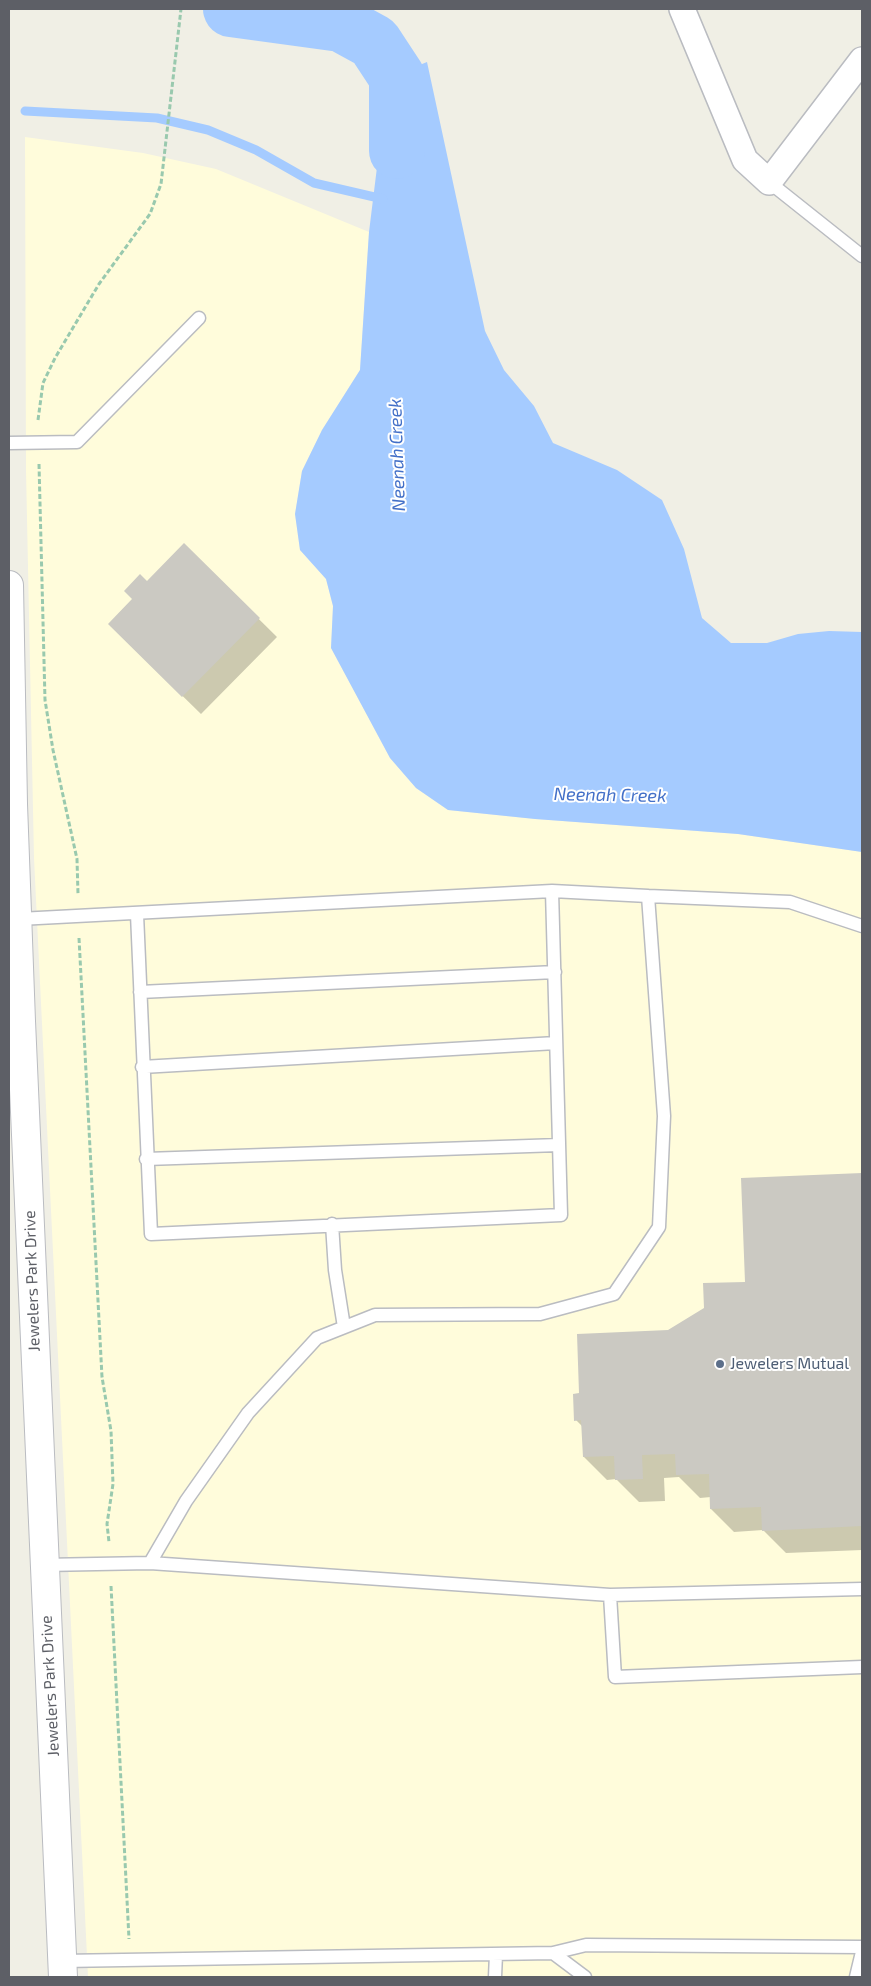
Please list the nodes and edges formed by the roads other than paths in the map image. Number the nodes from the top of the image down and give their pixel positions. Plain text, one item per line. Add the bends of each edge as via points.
1 (682, 9) edge
2 (862, 60) edge
3 (769, 182) junction
4 (862, 256) edge
5 (199, 318) dead end
6 (9, 443) edge
7 (9, 585) edge
8 (552, 891) junction
9 (648, 896) junction
10 (137, 914) junction
11 (19, 919) junction
12 (862, 926) edge
13 (555, 972) junction
14 (140, 992) junction
15 (556, 1044) junction
16 (142, 1067) junction
17 (559, 1144) junction
18 (146, 1160) junction
19 (332, 1224) junction
20 (344, 1327) junction
21 (150, 1563) junction
22 (44, 1564) junction
23 (862, 1589) edge
24 (610, 1596) junction
25 (862, 1667) edge
26 (862, 1948) edge
27 (862, 1952) edge
28 (553, 1953) junction
29 (496, 1954) junction
30 (62, 1969) edge
31 (495, 1977) edge
32 (585, 1977) edge
33 (856, 1977) edge

1 - 3 street via 745,160
2 - 3 street
3 - 4 lane
5 - 6 lane via 77,442
7 - 11 street, Jewelers Park Drive via 13,804
8 - 9 lane
8 - 10 lane
8 - 13 lane
9 - 12 lane via 790,902
9 - 20 lane via 664,1116 659,1227 614,1294 540,1314 375,1315
10 - 11 lane
10 - 14 lane
11 - 22 street, Jewelers Park Drive
13 - 14 lane
13 - 15 lane
14 - 16 lane
15 - 16 lane
15 - 17 lane
16 - 18 lane
17 - 18 lane
17 - 19 lane via 561,1215
18 - 19 lane via 151,1234
19 - 20 lane
20 - 21 lane via 317,1338 248,1412 186,1501
21 - 22 lane
21 - 24 lane
22 - 30 street, Jewelers Park Drive
23 - 24 lane
24 - 25 lane via 615,1677
26 - 28 lane via 586,1945
27 - 33 lane
28 - 29 lane
28 - 32 lane
29 - 30 lane via 130,1961
29 - 31 lane

